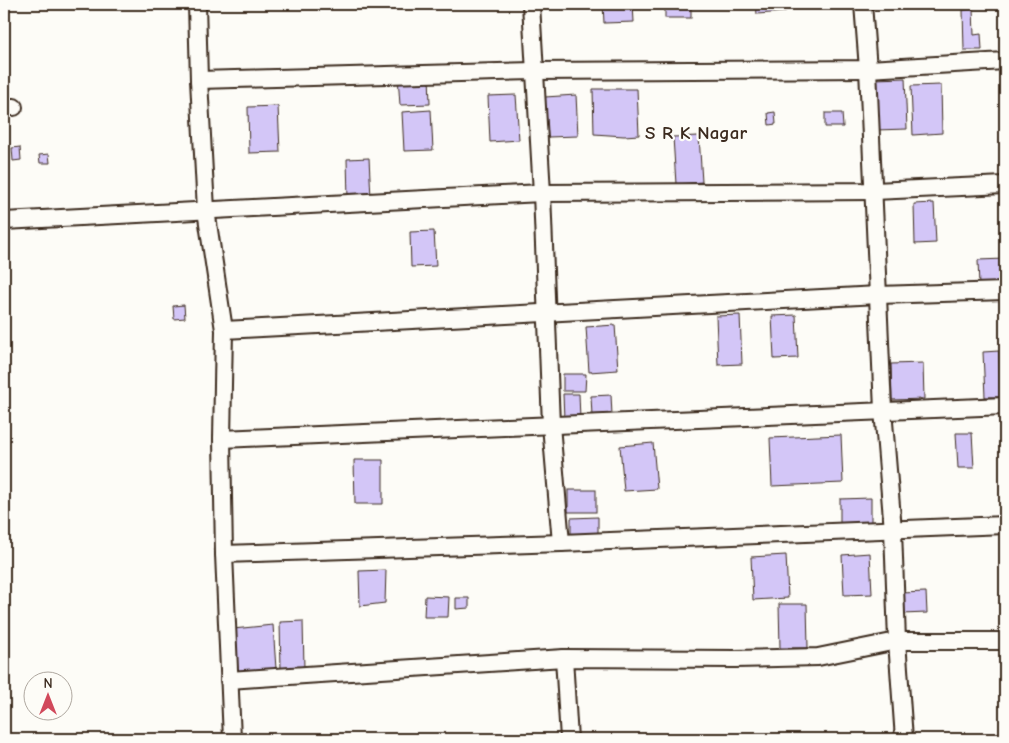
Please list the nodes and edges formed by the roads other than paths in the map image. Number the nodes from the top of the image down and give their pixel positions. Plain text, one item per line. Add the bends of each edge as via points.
1 (197, 4) edge
2 (531, 4) edge
3 (863, 4) edge
4 (1005, 61) edge
5 (868, 68) junction
6 (534, 71) junction
7 (199, 80) junction
8 (1005, 185) edge
9 (874, 192) junction
10 (542, 193) junction
11 (206, 210) junction
12 (4, 221) edge
13 (1005, 291) edge
14 (878, 295) junction
15 (547, 314) junction
16 (224, 330) junction
17 (1005, 406) edge
18 (883, 410) junction
19 (551, 425) junction
20 (222, 439) junction
21 (1005, 525) edge
22 (893, 530) junction
23 (561, 543) junction
24 (224, 554) junction
25 (897, 641) junction
26 (1005, 642) edge
27 (564, 658) junction
28 (229, 680) junction
29 (232, 739) edge
30 (569, 739) edge
31 (904, 739) edge

1 - 7 street
2 - 6 street
3 - 5 street
4 - 5 street
5 - 6 street
5 - 9 street
6 - 7 street
6 - 10 street
7 - 11 street
8 - 9 street
9 - 10 street
9 - 14 street
10 - 11 street
10 - 15 street
11 - 12 street
11 - 16 street
13 - 14 street
14 - 15 street
14 - 18 street
15 - 16 street
15 - 19 street
16 - 20 street
17 - 18 street
18 - 19 street
18 - 22 street
19 - 20 street
19 - 23 street
20 - 24 street
21 - 22 street
22 - 23 street
22 - 25 street
23 - 24 street
24 - 28 street
25 - 26 street
25 - 27 street via 818,657
25 - 31 street
27 - 28 street
27 - 30 street
28 - 29 street

